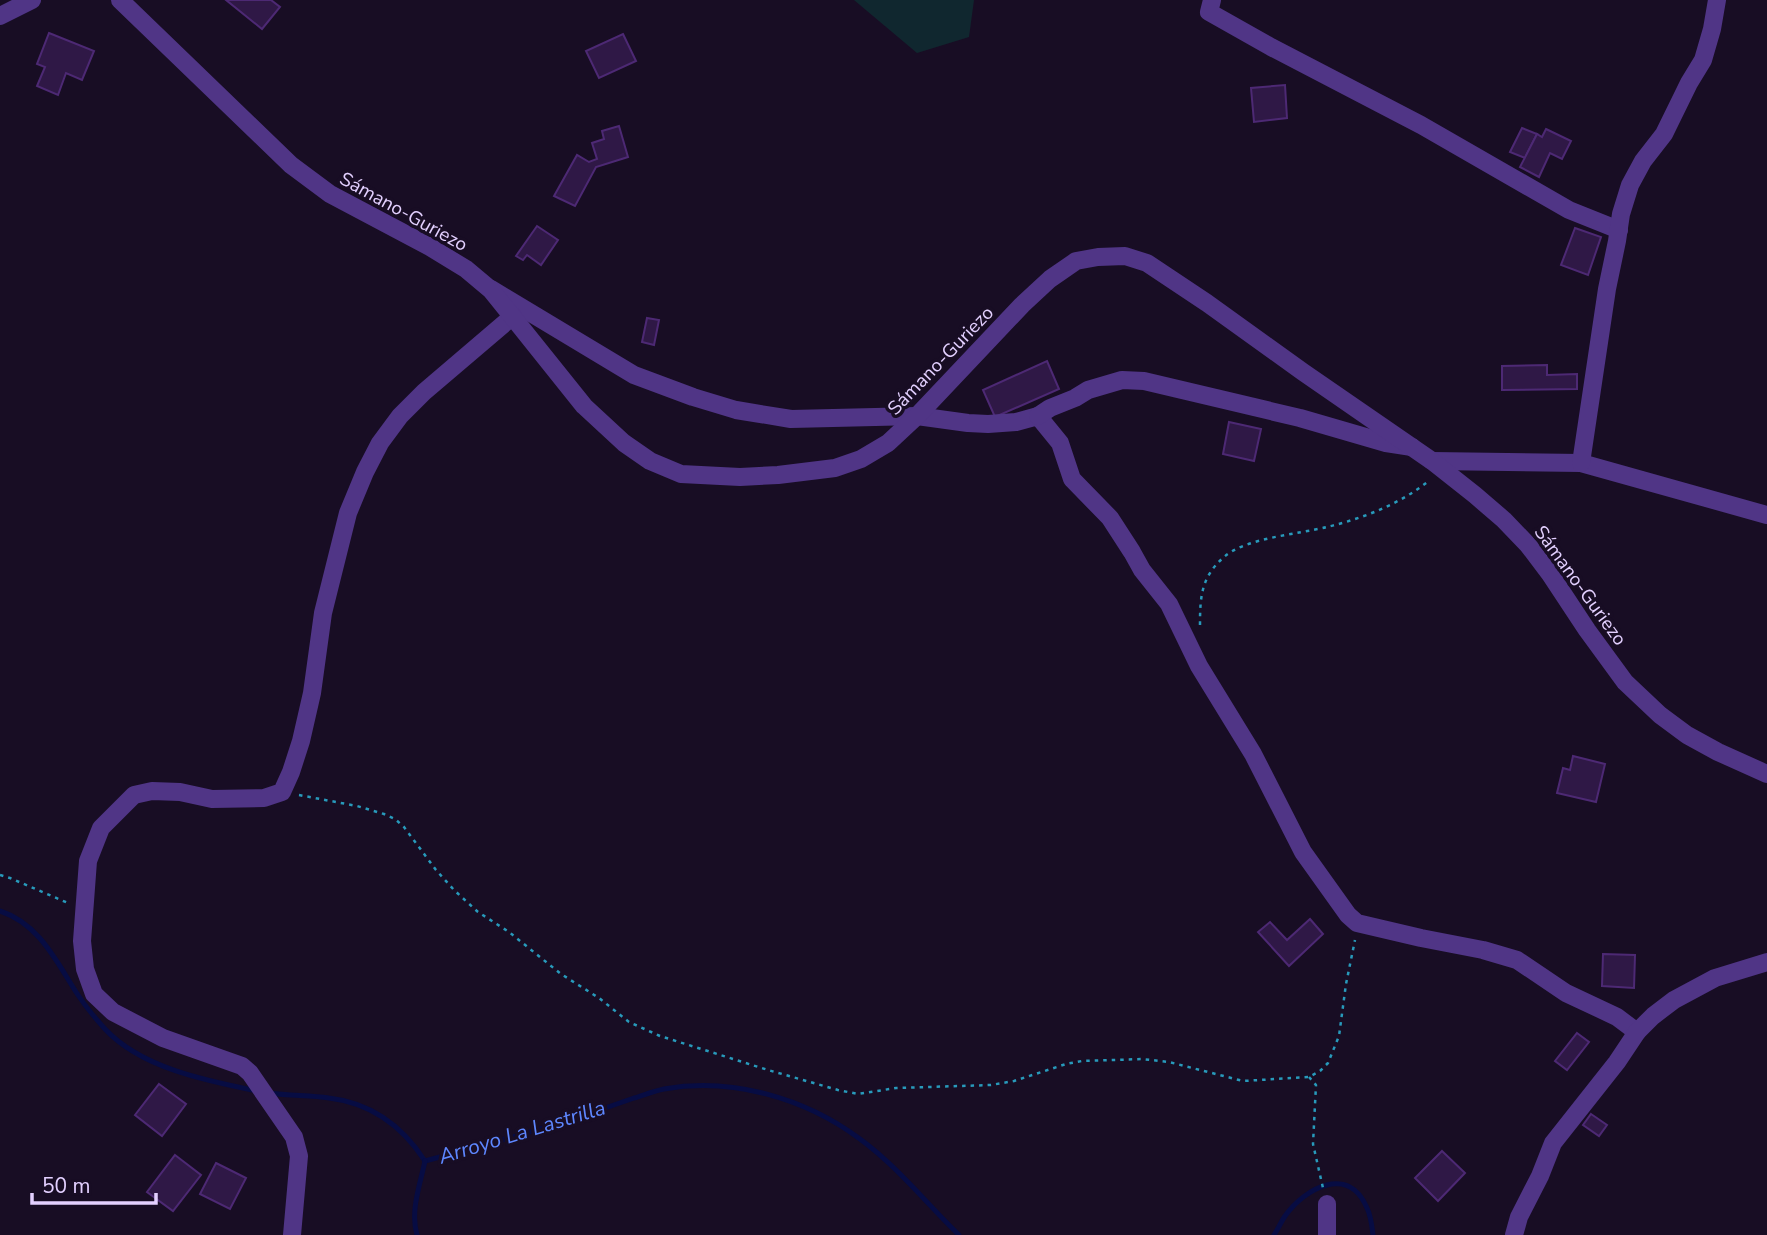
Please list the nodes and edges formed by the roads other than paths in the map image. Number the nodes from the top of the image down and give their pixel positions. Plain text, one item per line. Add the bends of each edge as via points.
1 (32, 0) edge
2 (120, 0) edge
3 (1212, 0) edge
4 (1717, 0) edge
5 (0, 16) edge
6 (1619, 230) junction
7 (486, 286) junction
8 (513, 317) junction
9 (917, 416) junction
10 (1038, 416) junction
11 (1412, 447) junction
12 (1581, 463) junction
13 (1438, 465) junction
14 (1767, 515) edge
15 (1767, 774) edge
16 (1767, 962) edge
17 (1637, 1032) junction
18 (1326, 1200) road end
19 (292, 1235) edge
20 (1327, 1235) edge
21 (1514, 1235) edge

1 - 5 street
2 - 7 street, Sámano-Guriezo via 292,166 330,194 466,269
3 - 6 street via 1209,12 1569,210
4 - 6 street via 1703,60 1664,134 1630,185
6 - 12 street
7 - 8 street, Sámano-Guriezo
7 - 9 street via 634,375 736,410 790,419
8 - 9 street, Sámano-Guriezo via 584,406 624,443 681,474 740,477 835,468 888,443
8 - 19 street via 400,416 365,472 348,513 323,613 301,741 282,793 212,799 152,790 134,795 101,828 88,861 82,941 94,994 132,1023 250,1073 294,1137 299,1156
9 - 10 street via 988,424
9 - 11 street, Sámano-Guriezo via 1050,279 1076,261 1125,256 1147,263
10 - 11 street via 1088,390 1122,380 1144,381
10 - 17 street via 1060,443 1072,479 1110,518 1169,604 1303,852 1348,915 1357,923 1517,960
11 - 13 street, Sámano-Guriezo
12 - 13 street
12 - 14 street
13 - 15 street, Sámano-Guriezo via 1528,545 1625,682 1660,715 1687,735
16 - 17 street via 1714,978 1674,1000
17 - 21 street via 1553,1143
18 - 20 street

